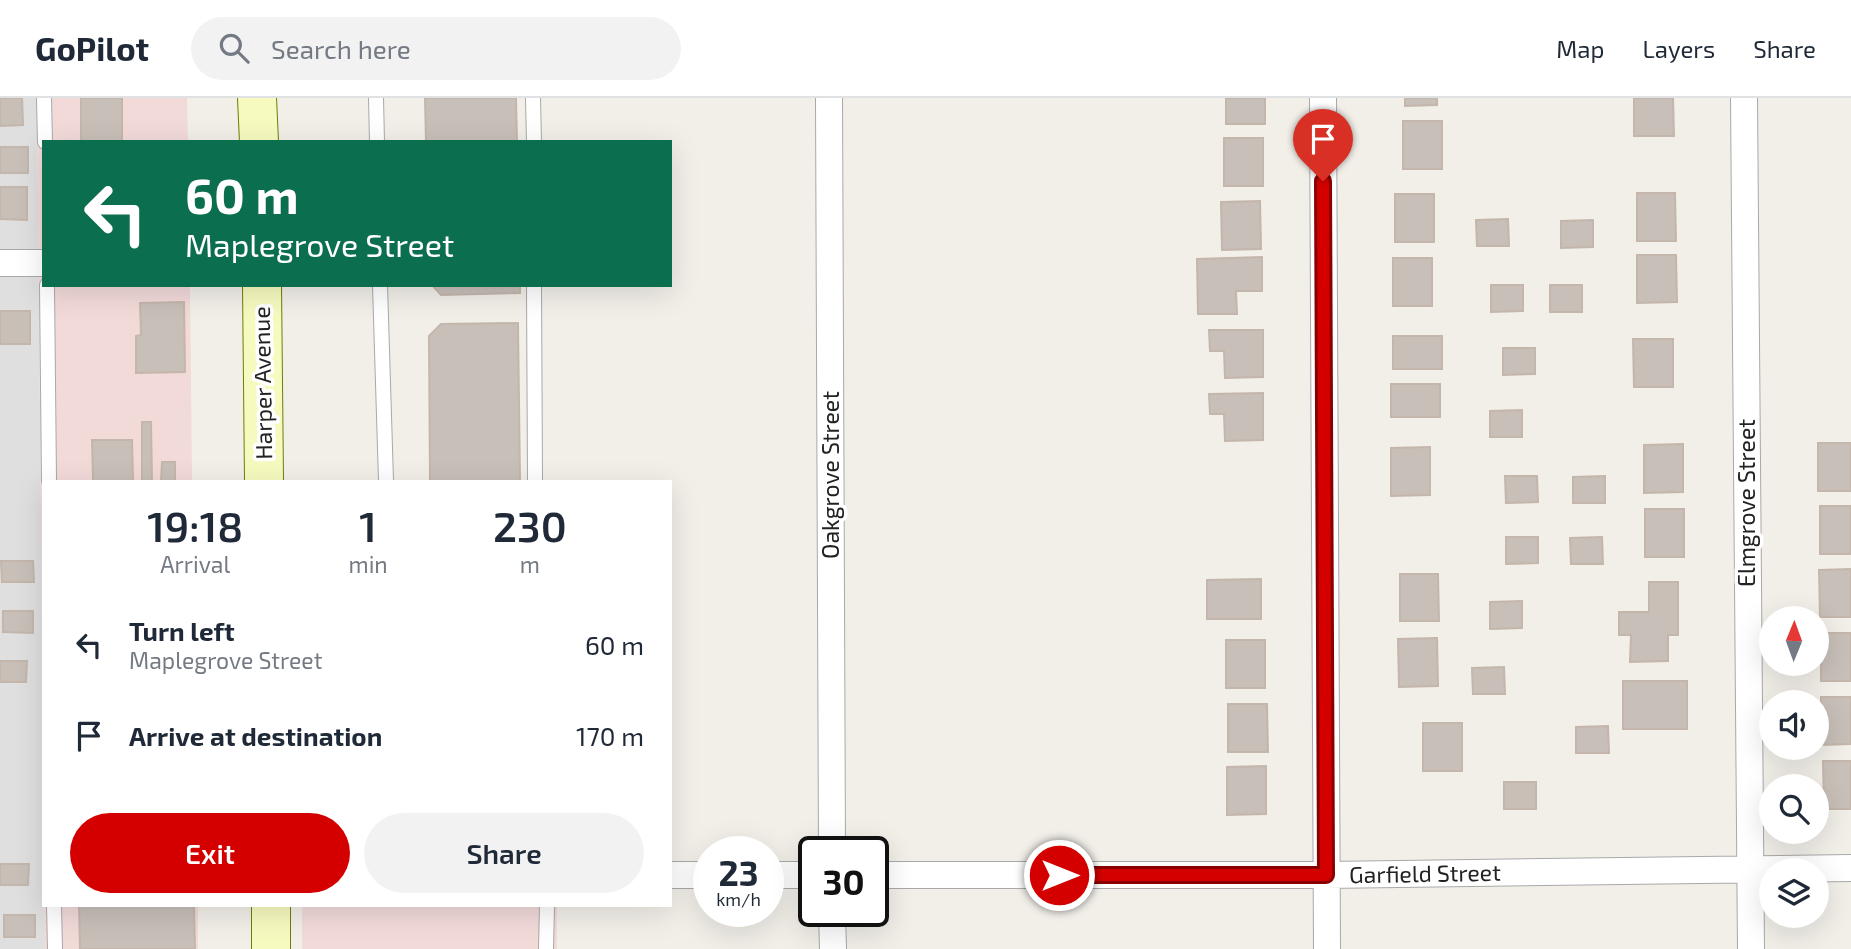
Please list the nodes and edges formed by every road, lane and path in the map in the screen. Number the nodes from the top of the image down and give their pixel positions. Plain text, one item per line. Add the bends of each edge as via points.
1 (44, 98) edge
2 (257, 98) edge
3 (376, 98) edge
4 (533, 98) edge
5 (830, 98) edge
6 (1323, 98) edge
7 (1744, 98) edge
8 (45, 140) edge
9 (259, 140) edge
10 (377, 140) edge
11 (534, 140) edge
12 (42, 262) edge
13 (0, 263) edge
14 (47, 287) edge
15 (262, 287) edge
16 (380, 287) edge
17 (534, 287) edge
18 (49, 480) edge
19 (264, 480) edge
20 (386, 480) edge
21 (535, 480) edge
22 (832, 836) edge
23 (1851, 868) edge
24 (1750, 870) junction
25 (672, 875) edge
26 (693, 875) edge
27 (889, 875) edge
28 (1326, 875) junction
29 (54, 907) edge
30 (271, 907) edge
31 (547, 907) edge
32 (832, 927) edge
33 (55, 949) edge
34 (271, 949) edge
35 (546, 949) edge
36 (833, 949) edge
37 (1327, 949) edge
38 (1751, 949) edge

1 - 8 lane
2 - 9 main road
3 - 10 lane
4 - 11 lane
5 - 22 street, Oakgrove Street
6 - 28 street
7 - 24 street, Elmgrove Street
12 - 13 street
14 - 18 lane
15 - 19 main road, Harper Avenue
16 - 20 lane
17 - 21 lane
23 - 24 street, Garfield Street
24 - 28 street, Garfield Street
24 - 38 street, Elmgrove Street
25 - 26 street
27 - 28 street, Garfield Street
28 - 37 street
29 - 33 lane
30 - 34 main road
31 - 35 lane
32 - 36 street

